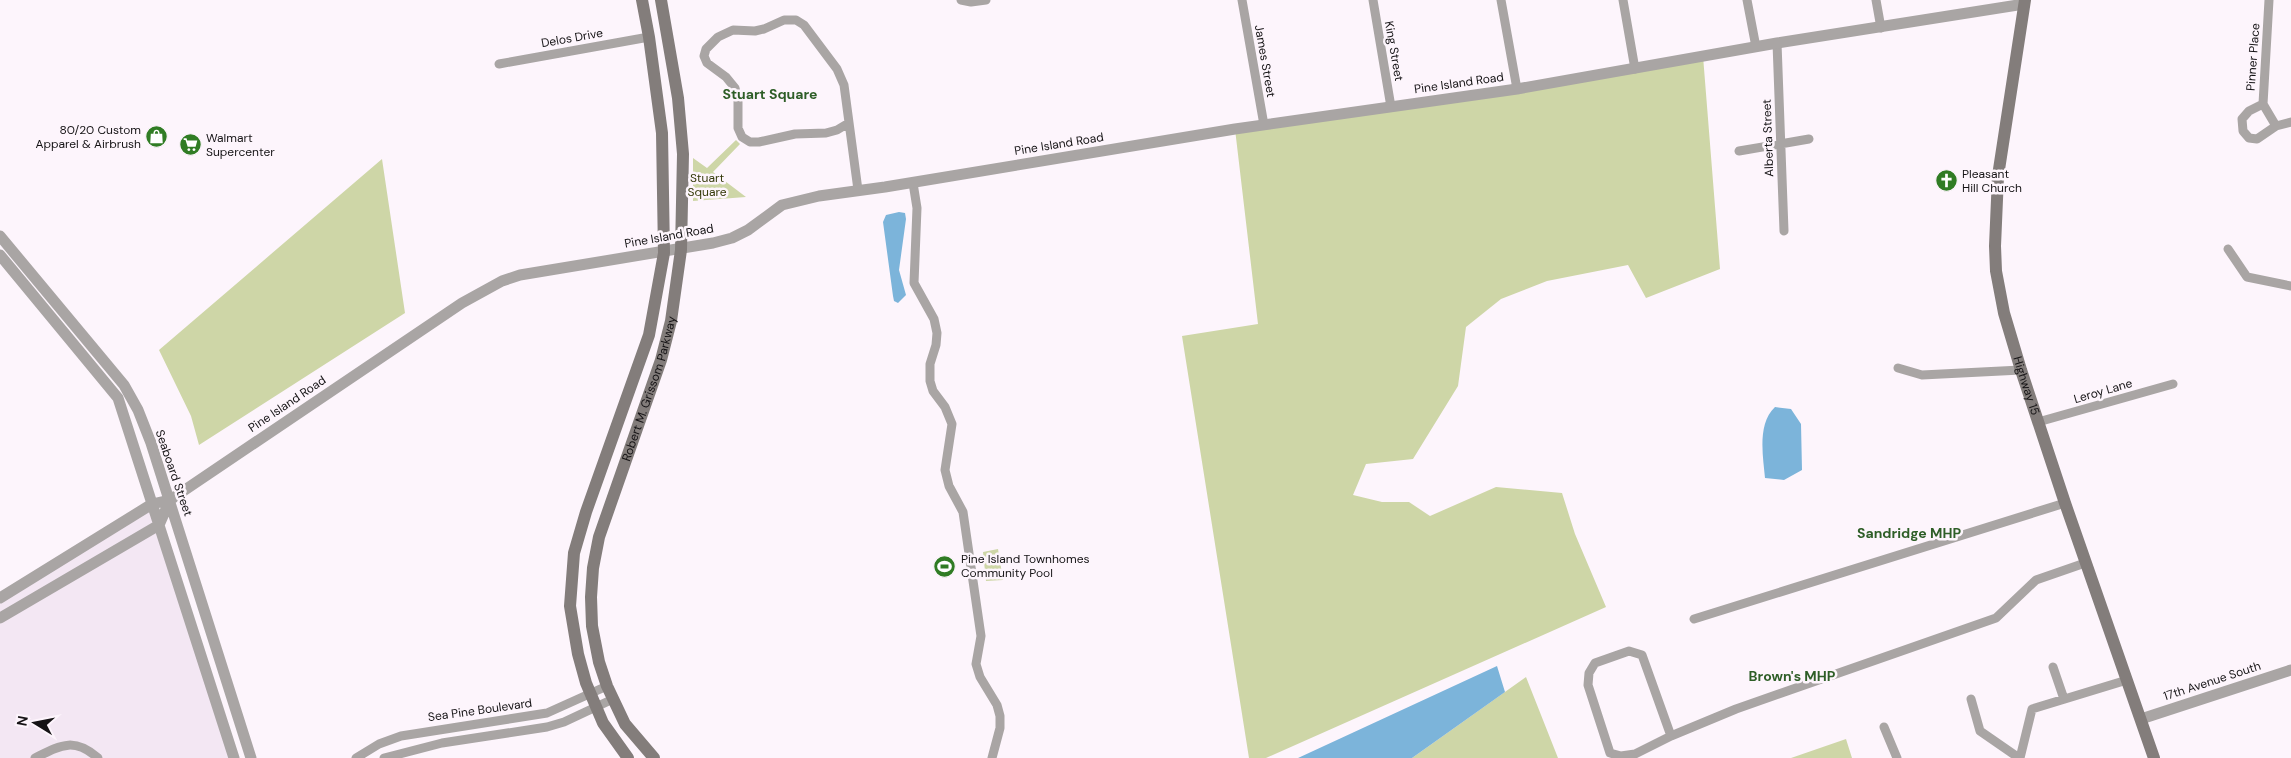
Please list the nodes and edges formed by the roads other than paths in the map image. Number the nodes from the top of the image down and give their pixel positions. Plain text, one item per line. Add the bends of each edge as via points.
1 (642, 0) edge
2 (662, 0) edge
3 (962, 0) edge
4 (986, 0) edge
5 (1242, 0) edge
6 (1373, 0) edge
7 (1501, 0) edge
8 (1623, 0) edge
9 (1747, 0) edge
10 (1876, 0) edge
11 (2269, 0) edge
12 (2025, 2) edge
13 (1881, 28) junction
14 (649, 37) junction
15 (1777, 43) junction
16 (1756, 48) junction
17 (499, 64) dead end
18 (1635, 69) junction
19 (1517, 89) junction
20 (657, 96) junction
21 (678, 98) junction
22 (2263, 104) junction
23 (1391, 107) junction
24 (2291, 122) edge
25 (848, 124) junction
26 (1264, 126) junction
27 (2276, 126) junction
28 (1809, 139) dead end
29 (1781, 144) junction
30 (1739, 151) dead end
31 (913, 182) junction
32 (858, 190) junction
33 (1784, 232) dead end
34 (0, 236) edge
35 (2228, 248) dead end
36 (682, 250) junction
37 (664, 253) junction
38 (0, 255) edge
39 (2291, 286) edge
40 (1898, 368) dead end
41 (2021, 370) junction
42 (2173, 384) dead end
43 (2038, 422) junction
44 (170, 500) junction
45 (2065, 503) junction
46 (152, 504) junction
47 (159, 525) junction
48 (2085, 563) junction
49 (0, 598) edge
50 (0, 618) edge
51 (1694, 619) dead end
52 (2053, 667) dead end
53 (2291, 670) edge
54 (2127, 680) junction
55 (607, 686) junction
56 (590, 694) junction
57 (2064, 698) junction
58 (613, 699) junction
59 (1971, 699) dead end
60 (596, 708) junction
61 (502, 718) junction
62 (2141, 719) junction
63 (1884, 727) dead end
64 (506, 734) junction
65 (1671, 736) junction
66 (35, 758) edge
67 (98, 758) edge
68 (234, 758) edge
69 (251, 758) edge
70 (356, 758) edge
71 (384, 758) edge
72 (628, 758) edge
73 (654, 758) edge
74 (992, 758) edge
75 (1897, 758) edge
76 (2019, 758) edge
77 (2154, 758) edge

1 - 14 main road, Robert M. Grissom Parkway
2 - 21 main road, Robert M. Grissom Parkway
3 - 4 street
5 - 26 street, James Street
6 - 23 street, King Street
7 - 19 street
8 - 18 street
9 - 16 street
10 - 13 street
11 - 22 street, Pinner Place
12 - 13 street, Pine Island Road
12 - 41 main road, Highway 15 via 1998,176 1995,246 2004,313
13 - 15 street, Pine Island Road
14 - 17 street, Delos Drive
14 - 20 main road, Robert M. Grissom Parkway
15 - 16 street, Pine Island Road
15 - 29 street, Alberta Street
16 - 18 street, Pine Island Road
18 - 19 street, Pine Island Road
19 - 23 street, Pine Island Road
20 - 21 main road via 671,102
20 - 37 main road, Robert M. Grissom Parkway via 664,176
21 - 36 main road, Robert M. Grissom Parkway via 683,154
22 - 27 street, Pinner Place
22 - 27 street via 2242,119 2243,131 2249,138 2257,139
23 - 26 street, Pine Island Road
24 - 27 street
25 - 25 street via 844,85 837,69 804,25 796,20 784,20 755,31 732,30 718,37 706,49 707,63 735,88 738,128 742,137 750,142 795,134 826,133
25 - 32 street
26 - 31 street, Pine Island Road
28 - 29 street
29 - 30 street
29 - 33 street, Alberta Street
31 - 32 street, Pine Island Road
31 - 74 street via 917,208 914,283 938,332 930,364 930,381 952,424 944,470 963,512 981,636 976,664 1000,716
32 - 36 street, Pine Island Road via 788,202 732,238
34 - 44 street, Seaboard Street via 124,385 138,410
35 - 39 street via 2247,277
36 - 37 street, Pine Island Road
36 - 55 main road, Robert M. Grissom Parkway via 671,321 661,360 599,537 593,568 592,626
37 - 44 street, Pine Island Road via 538,271 502,281 462,303
37 - 56 main road, Robert M. Grissom Parkway via 649,335 574,553 570,606 578,654
38 - 46 street via 118,398
40 - 41 street via 1922,375
41 - 43 main road, Highway 15
42 - 43 street, Leroy Lane
43 - 45 main road, Highway 15
44 - 46 street, Pine Island Road
44 - 47 street
44 - 69 street, Seaboard Street
45 - 48 main road, Highway 15
45 - 51 street
46 - 47 street
46 - 49 street, Pine Island Road
47 - 50 street
47 - 68 street
48 - 54 main road, Highway 15
48 - 65 street via 2036,580 1996,618 1736,709
52 - 57 street
53 - 62 street, 17th Avenue South
54 - 57 street
54 - 62 main road, Highway 15
55 - 56 street, Sea Pine Boulevard
55 - 58 main road, Robert M. Grissom Parkway
56 - 60 main road, Robert M. Grissom Parkway
56 - 61 street, Sea Pine Boulevard via 547,713
57 - 76 street via 2032,709
58 - 60 street
58 - 73 main road, Robert M. Grissom Parkway via 625,724
59 - 76 street via 1980,731
60 - 64 street via 547,727
60 - 72 main road, Robert M. Grissom Parkway
61 - 64 street
61 - 70 street, Sea Pine Boulevard via 401,736
62 - 77 main road, Highway 15
63 - 75 street
64 - 71 street via 442,743
65 - 65 street via 1634,754 1621,756 1610,752 1588,685 1594,663 1629,651 1642,655
66 - 67 street via 57,746 75,744

